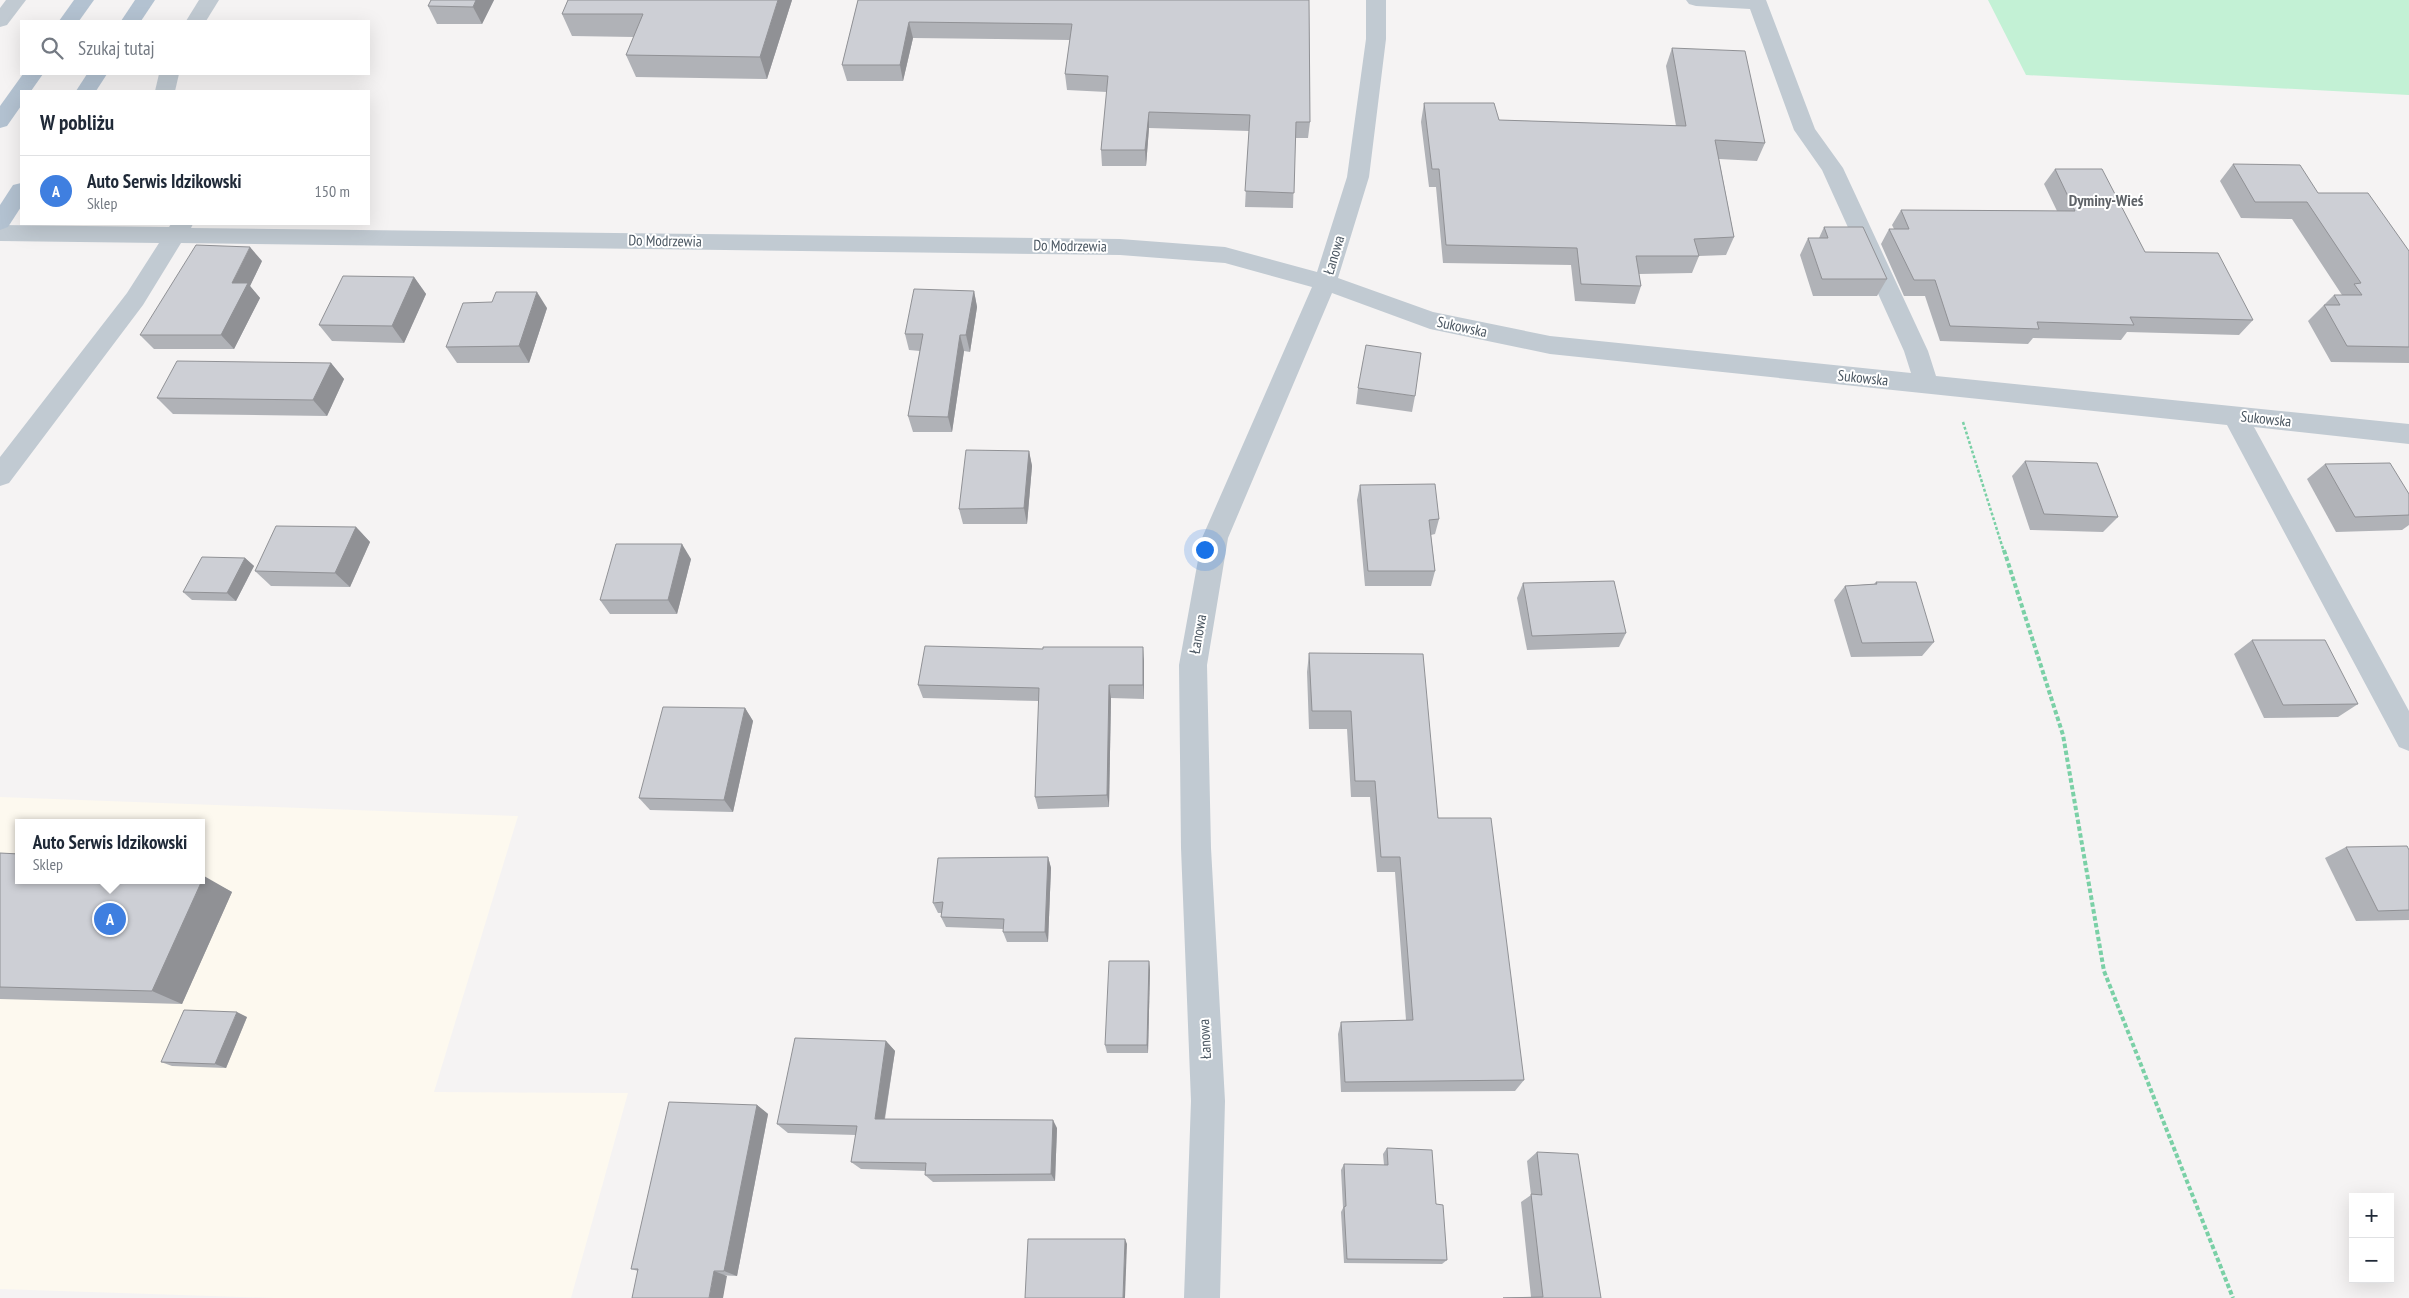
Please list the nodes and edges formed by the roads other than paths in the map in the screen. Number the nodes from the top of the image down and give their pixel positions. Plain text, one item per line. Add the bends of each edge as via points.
1 (16, 0) edge
2 (84, 0) edge
3 (145, 0) edge
4 (209, 0) edge
5 (1376, 0) edge
6 (1696, 0) edge
7 (1757, 2) edge
8 (70, 20) edge
9 (132, 20) edge
10 (197, 20) edge
11 (0, 21) edge
12 (32, 75) edge
13 (96, 75) edge
14 (169, 75) edge
15 (22, 90) edge
16 (87, 90) edge
17 (165, 90) edge
18 (20, 93) edge
19 (0, 121) edge
20 (20, 192) edge
21 (0, 222) edge
22 (178, 230) edge
23 (0, 233) edge
24 (1325, 282) junction
25 (1926, 384) junction
26 (2235, 416) junction
27 (2409, 434) edge
28 (0, 476) edge
29 (2409, 738) edge
30 (1202, 1298) edge

1 - 11 street
2 - 8 main road
3 - 9 main road
4 - 10 street
5 - 24 street, Łanowa via 1376,39 1358,177
6 - 7 street
7 - 25 street via 1805,130 1832,168 1916,351
12 - 15 main road
13 - 16 main road
14 - 17 street
18 - 19 main road
20 - 21 main road
22 - 23 street, Do Modrzewia
22 - 24 street, Do Modrzewia via 1120,247 1225,254
22 - 28 street via 136,299
24 - 25 street, Sukowska via 1430,320 1550,344
24 - 30 street, Łanowa via 1215,538 1192,665 1196,848 1208,1101
25 - 26 street, Sukowska
26 - 27 street, Sukowska
26 - 29 street

